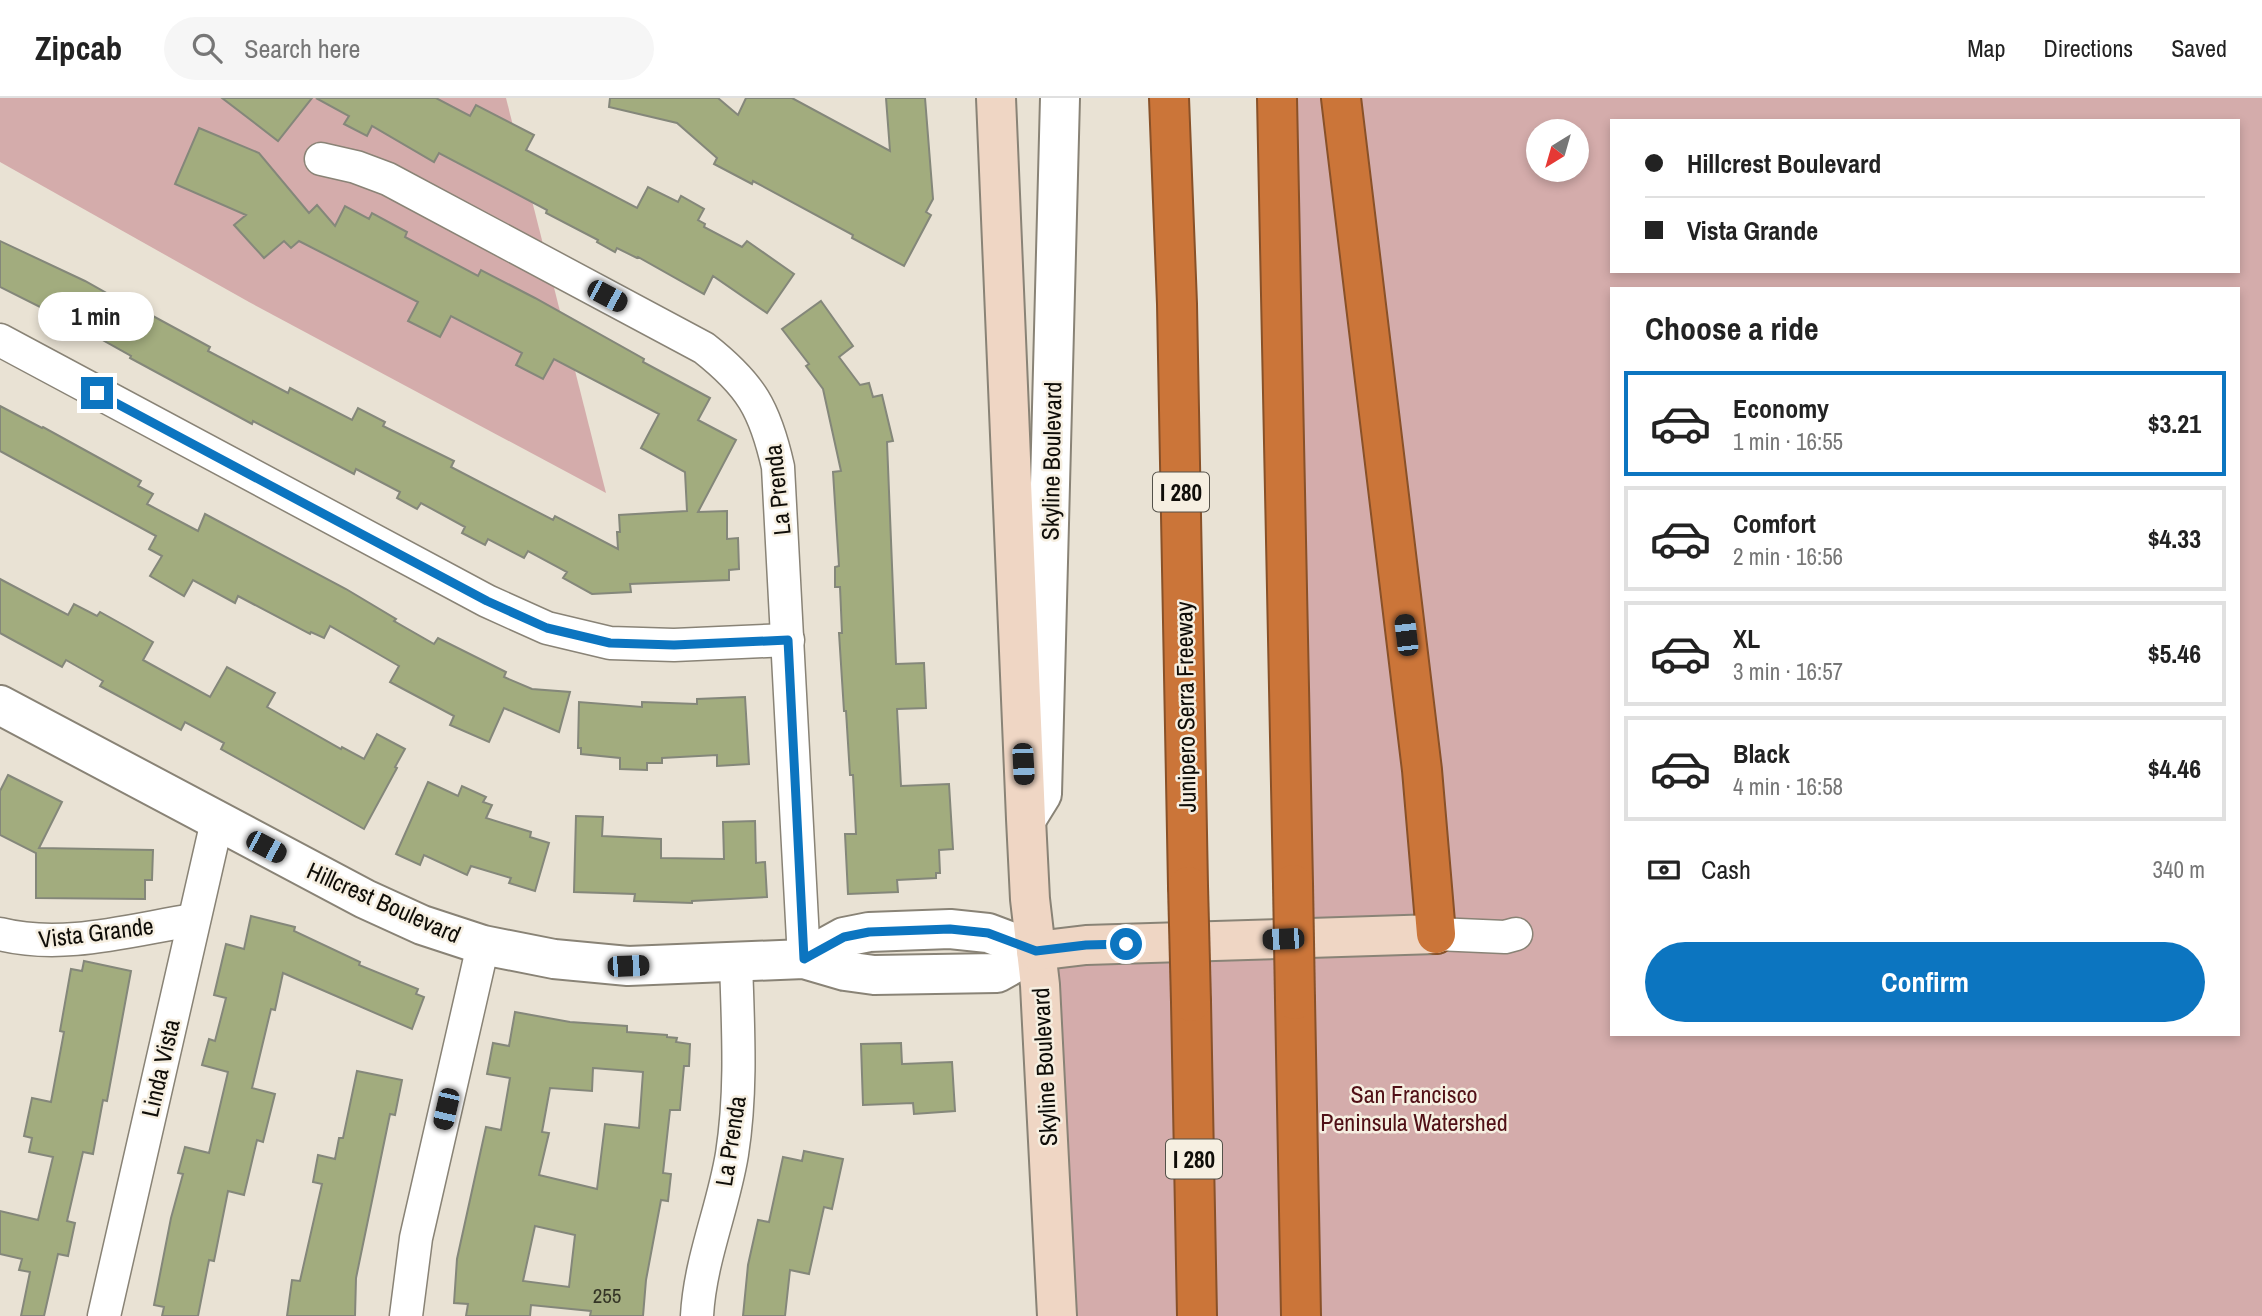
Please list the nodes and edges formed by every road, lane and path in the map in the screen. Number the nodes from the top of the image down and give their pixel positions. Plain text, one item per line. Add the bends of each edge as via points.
1 (996, 98) edge
2 (1060, 98) edge
3 (1169, 98) edge
4 (1277, 98) edge
5 (1341, 98) edge
6 (321, 159) dead end
7 (0, 341) edge
8 (788, 640) junction
9 (0, 705) edge
10 (1026, 819) junction
11 (217, 821) junction
12 (193, 920) junction
13 (1436, 934) junction
14 (1516, 934) dead end
15 (8, 940) edge
16 (483, 945) junction
17 (1036, 951) junction
18 (804, 959) junction
19 (736, 962) junction
20 (104, 1316) edge
21 (406, 1316) edge
22 (697, 1316) edge
23 (1057, 1316) edge
24 (1197, 1316) edge
25 (1301, 1316) edge

1 - 10 main road, Skyline Boulevard
2 - 10 street, Skyline Boulevard via 1042,794
3 - 24 highway, Junipero Serra Freeway / I 280, bridge via 1177,279
4 - 25 highway, bridge
5 - 13 highway via 1422,770
6 - 8 street, La Prenda via 388,179 704,348 733,371 756,400 771,433 778,467
7 - 8 street via 487,601 547,628 610,643
8 - 18 street, La Prenda
9 - 11 street, Hillcrest Boulevard
10 - 17 main road, Skyline Boulevard
11 - 12 street, Linda Vista
11 - 16 street, Hillcrest Boulevard via 365,899 422,925
12 - 15 street, Vista Grande via 66,940
12 - 20 street, Linda Vista
13 - 14 street
13 - 17 main road, Hillcrest Boulevard via 1086,945
16 - 19 street, Hillcrest Boulevard via 554,959 628,966
16 - 21 street via 416,1238
17 - 18 street, Hillcrest Boulevard via 988,933 950,929 844,937
17 - 23 main road, Skyline Boulevard
18 - 19 street, Hillcrest Boulevard
19 - 22 street, La Prenda via 739,1105

